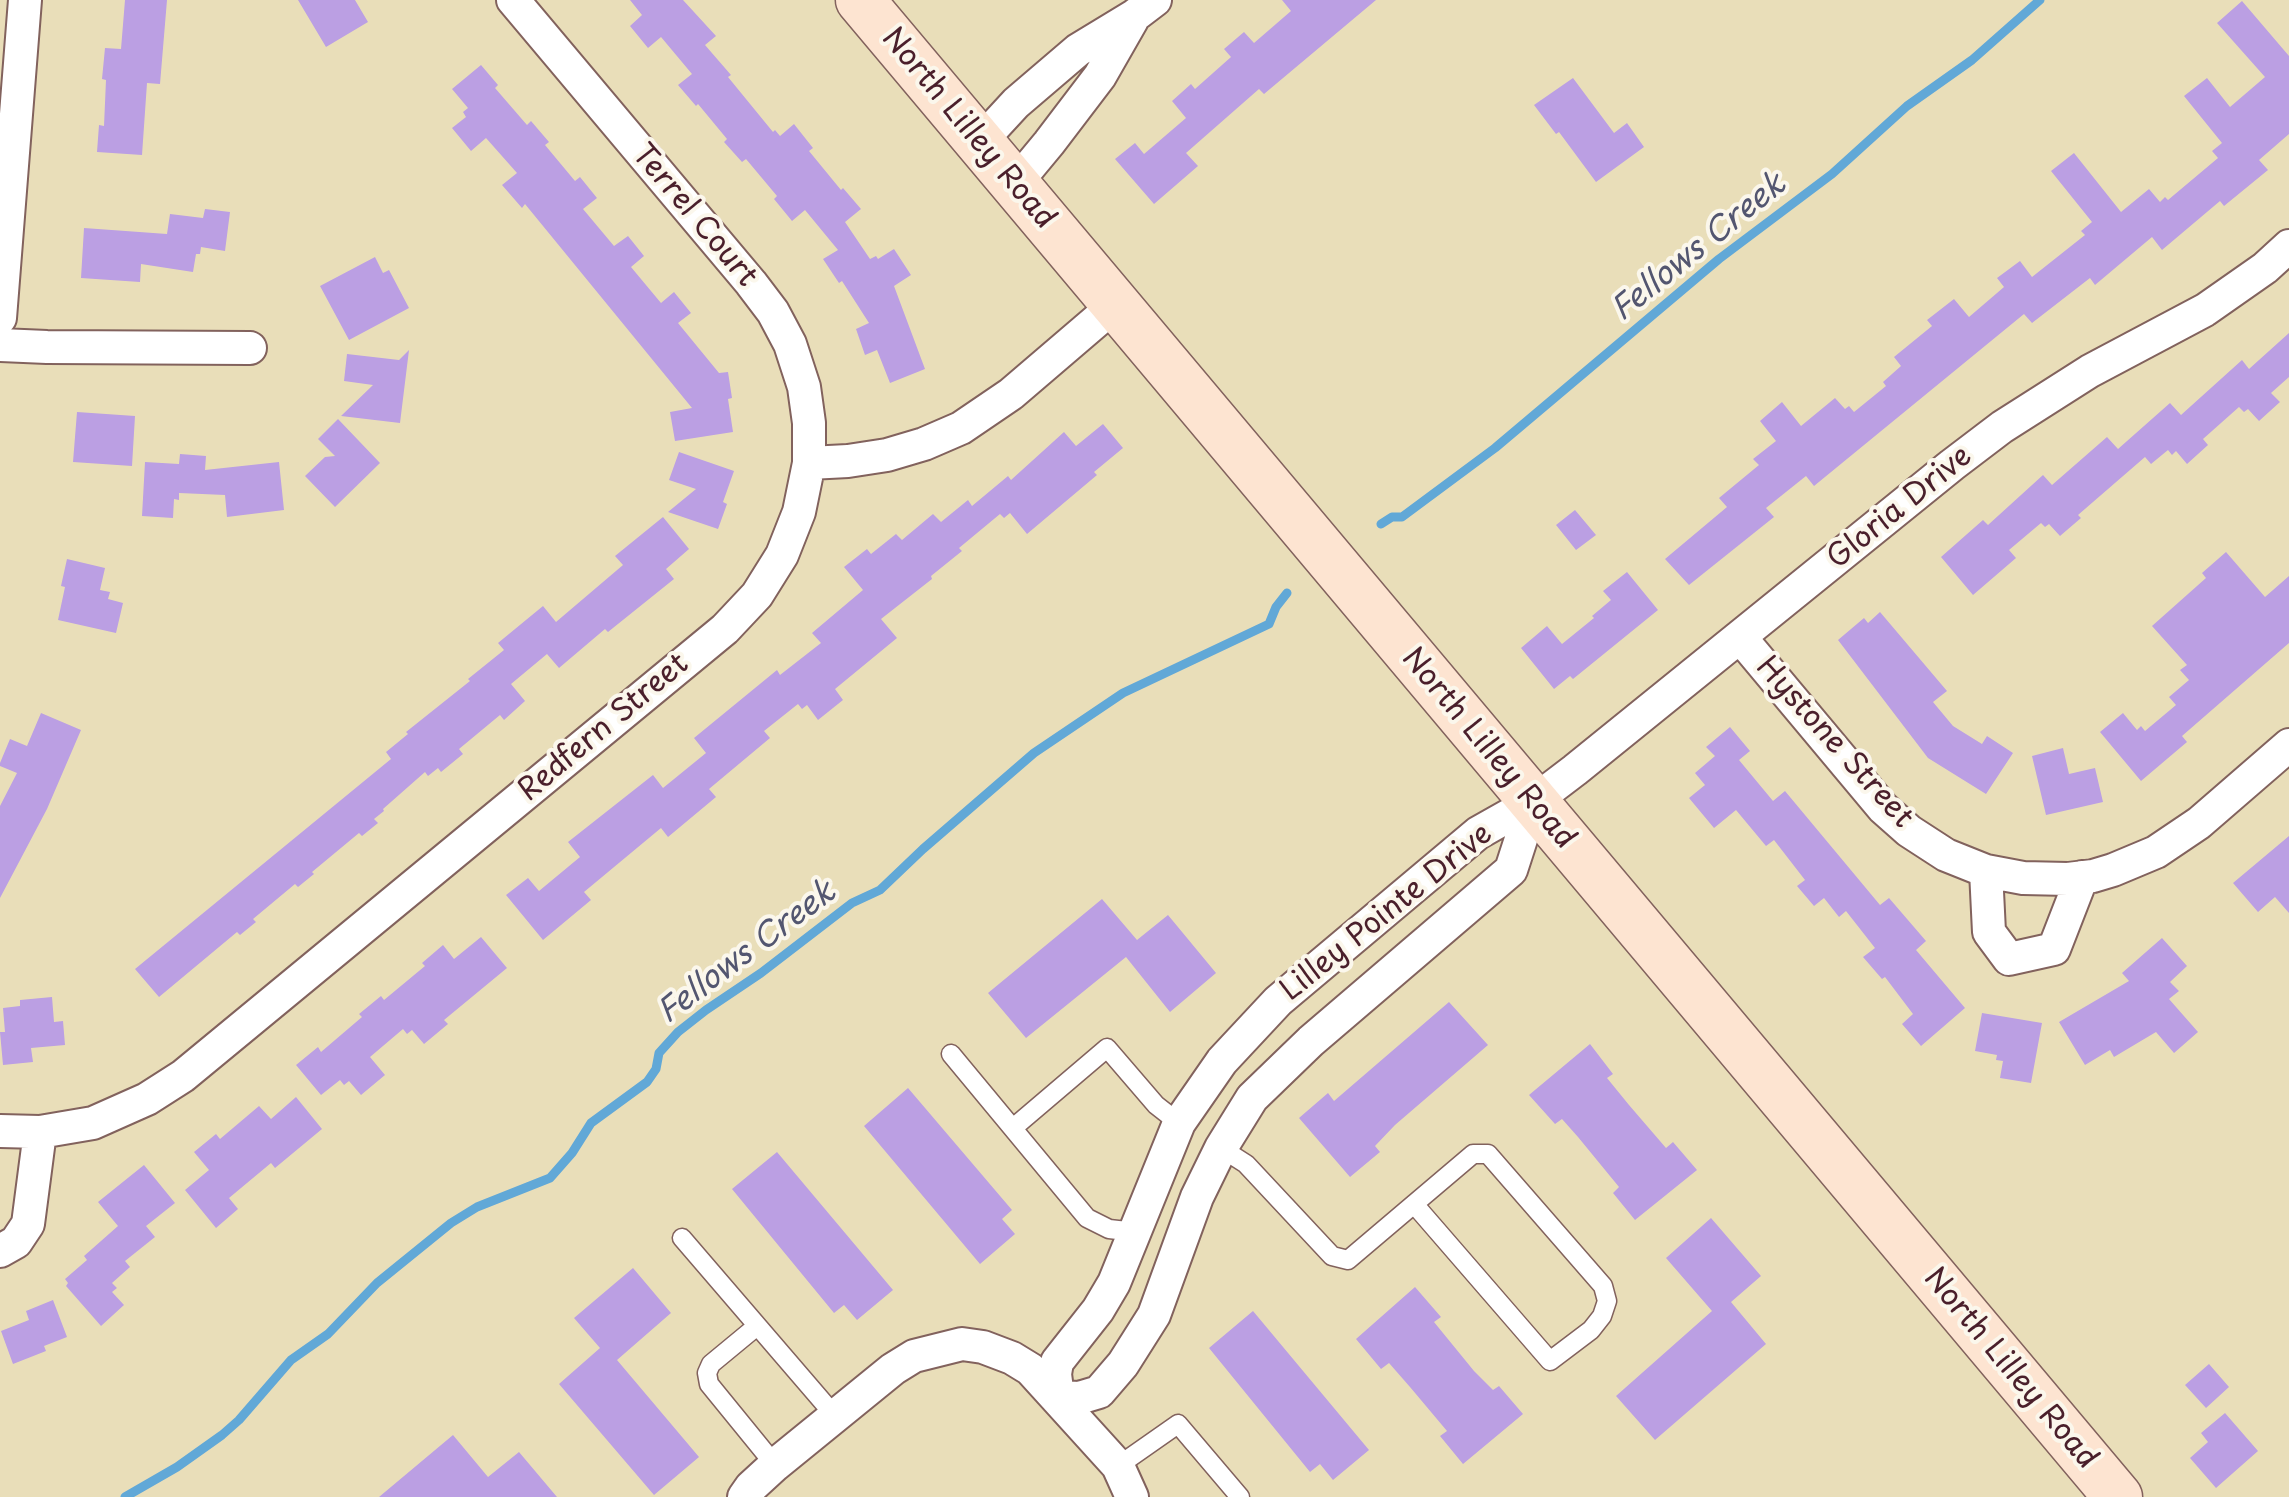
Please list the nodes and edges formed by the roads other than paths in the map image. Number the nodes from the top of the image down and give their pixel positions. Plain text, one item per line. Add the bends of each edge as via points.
1 (25, 0) edge
2 (513, 0) edge
3 (860, 0) edge
4 (1144, 8) edge
5 (980, 142) junction
6 (1014, 184) junction
7 (2289, 246) edge
8 (1115, 305) junction
9 (0, 318) edge
10 (0, 345) edge
11 (250, 348) dead end
12 (809, 463) junction
13 (1740, 637) junction
14 (2289, 745) edge
15 (1533, 802) junction
16 (1986, 871) junction
17 (2082, 877) junction
18 (951, 1054) dead end
19 (1179, 1123) junction
20 (1013, 1128) junction
21 (0, 1131) edge
22 (40, 1132) junction
23 (1222, 1148) junction
24 (1414, 1204) junction
25 (1136, 1232) junction
26 (682, 1238) dead end
27 (0, 1251) edge
28 (1177, 1255) junction
29 (757, 1326) junction
30 (1058, 1398) junction
31 (835, 1416) junction
32 (775, 1464) junction
33 (1118, 1466) junction
34 (744, 1497) edge
35 (1132, 1497) edge
36 (1240, 1497) edge
37 (2118, 1497) edge

1 - 9 street
2 - 12 street, Terrel Court via 773,312 804,387
3 - 5 street, North Lilley Road
4 - 5 street via 1078,50
4 - 6 street via 1100,76
5 - 6 street, North Lilley Road
6 - 8 street, North Lilley Road
7 - 13 street, Gloria Drive via 2205,310 2002,427
8 - 12 street via 1011,394 960,428 887,456
8 - 15 street, North Lilley Road
10 - 11 street
12 - 22 street, Redfern Street via 782,554 725,628 183,1076 119,1113
13 - 15 street, Gloria Drive
13 - 16 street, Hystone Street via 1909,832
14 - 17 street, Hystone Street via 2156,852
15 - 19 street, Lilley Pointe Drive via 1478,833 1278,1001 1222,1061
15 - 23 street, Lilley Pointe Drive via 1511,870 1311,1041 1252,1098
15 - 37 street, North Lilley Road
16 - 17 street, Hystone Street
16 - 17 street via 1989,932 2010,959 2054,949
18 - 20 lane
19 - 20 lane via 1108,1048
19 - 23 street
19 - 25 street, Lilley Pointe Drive
20 - 25 lane via 1087,1218
21 - 22 street, Redfern Street
22 - 27 street via 28,1224
23 - 24 lane via 1246,1164 1332,1256 1348,1260
23 - 28 street, Lilley Pointe Drive
24 - 24 lane via 1474,1154 1488,1154 1603,1286 1602,1316 1550,1362
25 - 28 street
25 - 30 street, Lilley Pointe Drive via 1098,1310 1057,1362
26 - 29 lane
28 - 30 street, Lilley Pointe Drive via 1154,1315 1114,1374 1090,1396
29 - 31 lane
29 - 32 lane via 707,1373
30 - 31 street via 1030,1368 962,1344 914,1356
30 - 33 street
31 - 32 street
32 - 34 street
33 - 35 street
33 - 36 lane via 1178,1424

